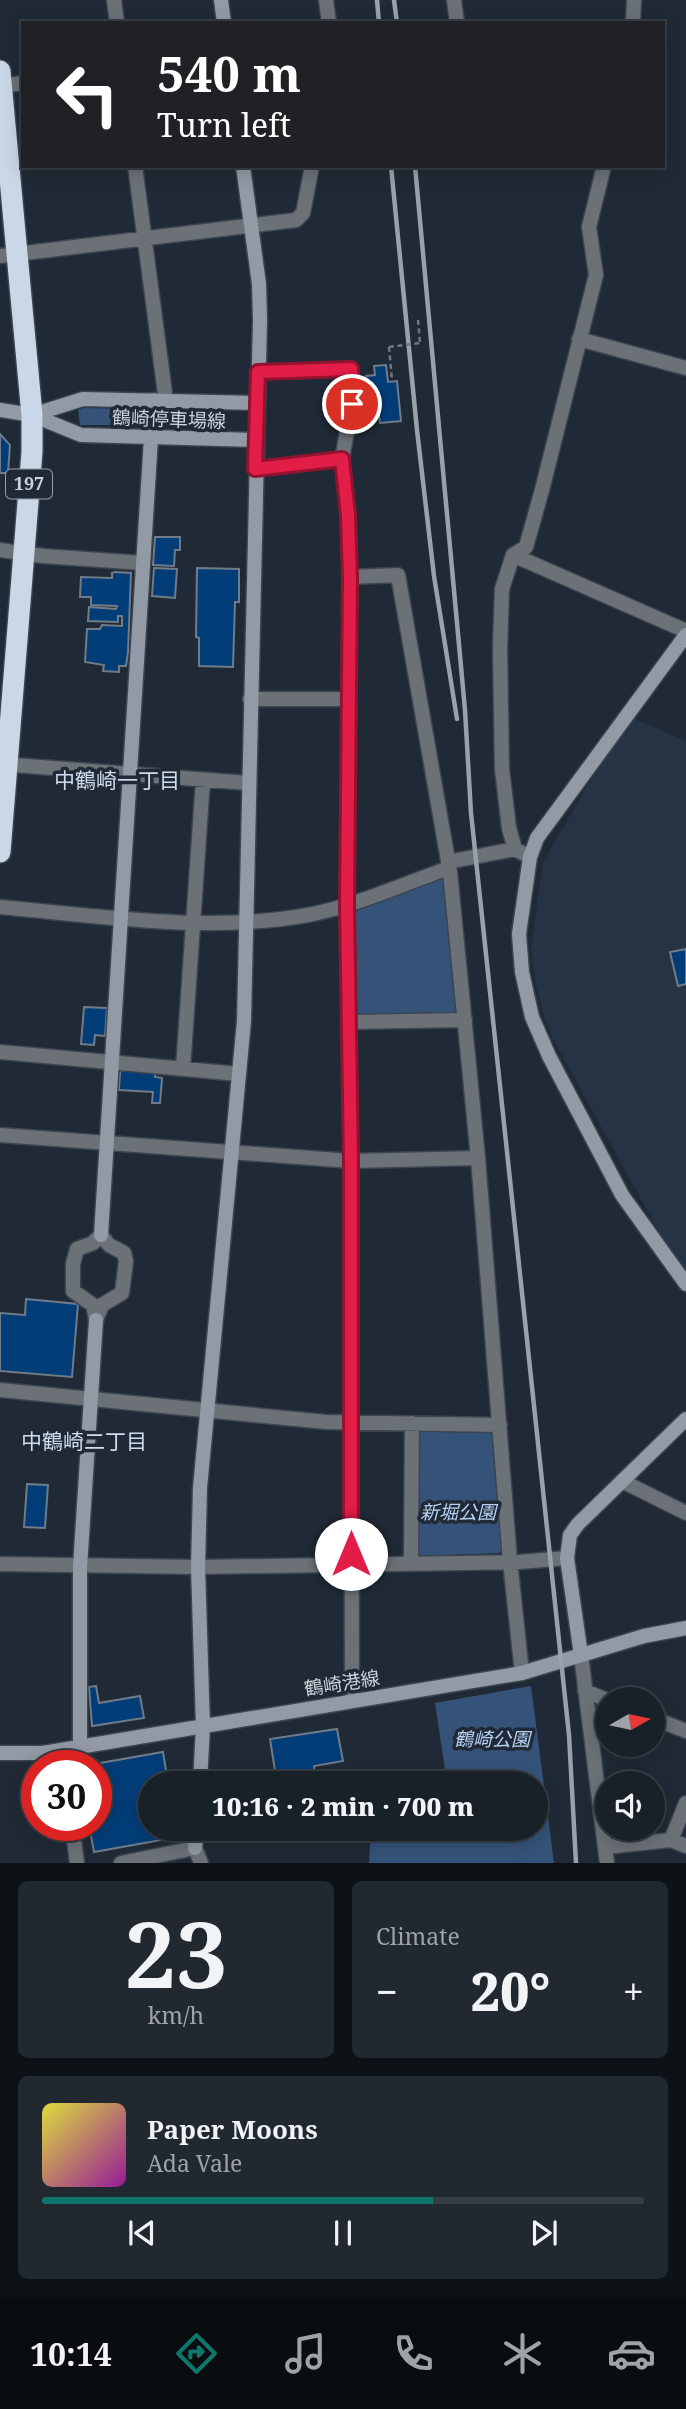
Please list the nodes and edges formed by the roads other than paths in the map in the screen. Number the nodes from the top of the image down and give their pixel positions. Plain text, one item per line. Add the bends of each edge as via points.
1 (114, 0) edge
2 (221, 0) edge
3 (326, 0) edge
4 (454, 0) edge
5 (634, 0) edge
6 (117, 21) edge
7 (224, 21) edge
8 (329, 21) edge
9 (457, 21) edge
10 (632, 21) edge
11 (6, 81) edge
12 (135, 168) edge
13 (243, 168) edge
14 (312, 168) edge
15 (604, 168) edge
16 (251, 225) junction
17 (145, 238) junction
18 (9, 255) edge
19 (579, 339) junction
20 (686, 368) edge
21 (258, 372) junction
22 (160, 401) junction
23 (256, 403) junction
24 (0, 410) edge
25 (32, 415) junction
26 (151, 438) junction
27 (255, 440) junction
28 (342, 459) junction
29 (255, 469) junction
30 (0, 550) edge
31 (23, 553) junction
32 (513, 555) junction
33 (143, 563) junction
34 (350, 577) junction
35 (686, 633) edge
36 (250, 699) junction
37 (349, 699) junction
38 (3, 764) edge
39 (129, 774) junction
40 (203, 779) junction
41 (248, 783) junction
42 (515, 849) junction
43 (0, 852) edge
44 (530, 857) junction
45 (449, 865) junction
46 (347, 904) junction
47 (0, 907) edge
48 (120, 918) junction
49 (246, 920) junction
50 (193, 924) junction
51 (465, 1020) junction
52 (349, 1022) junction
53 (0, 1052) edge
54 (110, 1062) junction
55 (183, 1069) junction
56 (239, 1074) junction
57 (0, 1135) edge
58 (105, 1143) junction
59 (231, 1152) junction
60 (478, 1158) junction
61 (351, 1161) junction
62 (101, 1235) junction
63 (686, 1284) edge
64 (96, 1320) junction
65 (0, 1390) edge
66 (91, 1399) junction
67 (207, 1410) junction
68 (686, 1419) edge
69 (351, 1423) junction
70 (412, 1423) junction
71 (500, 1425) junction
72 (622, 1481) junction
73 (686, 1513) edge
74 (567, 1558) junction
75 (504, 1561) junction
76 (411, 1562) junction
77 (0, 1564) edge
78 (351, 1564) junction
79 (80, 1567) junction
80 (198, 1567) junction
81 (686, 1628) edge
82 (581, 1655) junction
83 (522, 1673) junction
84 (585, 1691) junction
85 (595, 1695) edge
86 (352, 1701) junction
87 (665, 1723) edge
88 (204, 1726) junction
89 (686, 1731) edge
90 (80, 1747) junction
91 (62, 1750) edge
92 (0, 1753) edge
93 (21, 1753) edge
94 (201, 1771) edge
95 (686, 1803) edge
96 (671, 1840) junction
97 (74, 1841) edge
98 (196, 1841) edge
99 (686, 1846) edge
100 (605, 1847) junction
101 (195, 1848) junction
102 (77, 1863) edge
103 (121, 1863) edge
104 (201, 1863) edge
105 (607, 1863) edge

1 - 6 street
2 - 7 street
3 - 8 street
4 - 9 street
5 - 10 street
11 - 18 highway, 197
12 - 17 street
13 - 16 street
14 - 16 street via 303,214 296,220
15 - 19 street via 589,227 596,275
16 - 17 street
16 - 21 street via 259,284
17 - 18 street
17 - 22 street
18 - 25 highway, 197
19 - 20 street
19 - 32 street via 526,547
21 - 23 street
21 - 28 street via 351,369 352,404
22 - 23 street, 鶴崎停車場線
22 - 25 street, 鶴崎停車場線 via 83,399
22 - 26 street
23 - 27 street
24 - 25 street
25 - 26 street, 鶴崎停車場線 via 81,435
25 - 31 highway, 197
26 - 27 street, 鶴崎停車場線
26 - 33 street
27 - 29 street
28 - 29 street
28 - 34 street
29 - 36 street
30 - 31 street
31 - 33 street
31 - 38 highway, 197
32 - 35 street
32 - 42 street via 502,589 500,649 502,769
33 - 39 street
34 - 37 street
34 - 45 street via 398,575
35 - 44 street via 537,838
36 - 37 street
36 - 41 street
37 - 46 street
38 - 39 street
38 - 43 highway, 197
39 - 40 street
39 - 48 street
40 - 41 street
40 - 50 street
41 - 49 street
42 - 44 street
42 - 45 street
44 - 63 street via 519,934 532,1017 622,1195
45 - 46 street
45 - 51 street
46 - 49 street via 295,917
46 - 52 street
47 - 48 street
48 - 50 street
48 - 54 street
49 - 50 street
49 - 56 street
50 - 55 street
51 - 52 street
51 - 60 street
52 - 61 street
53 - 54 street
54 - 55 street
54 - 58 street
55 - 56 street
56 - 59 street
57 - 58 street
58 - 59 street
58 - 62 street
59 - 61 street
59 - 67 street
60 - 61 street
60 - 71 street
61 - 69 street
62 - 64 street via 122,1250 125,1269 122,1293 102,1305
62 - 64 street via 77,1249 73,1264 73,1291 93,1305
64 - 66 street
65 - 66 street
66 - 67 street
66 - 79 street
67 - 69 street
67 - 80 street
68 - 72 street
69 - 70 street
69 - 78 street
70 - 71 street
70 - 76 street
71 - 75 street
72 - 73 street
72 - 74 street via 570,1535
74 - 75 street
74 - 82 street
75 - 76 street
75 - 83 street
76 - 78 street
77 - 79 street
78 - 80 street
78 - 86 street
79 - 80 street
79 - 90 street
80 - 88 street
81 - 82 street, 鶴崎港線
82 - 83 street, 鶴崎港線
82 - 84 street
83 - 86 street, 鶴崎港線
84 - 85 street
84 - 100 street
86 - 88 street, 鶴崎港線
87 - 89 street
88 - 90 street, 鶴崎港線
88 - 94 street
90 - 91 street, 鶴崎港線
92 - 93 street, 鶴崎港線
95 - 96 street
96 - 99 street
96 - 100 street
97 - 102 street
98 - 101 street
100 - 105 street
101 - 103 street
101 - 104 street

